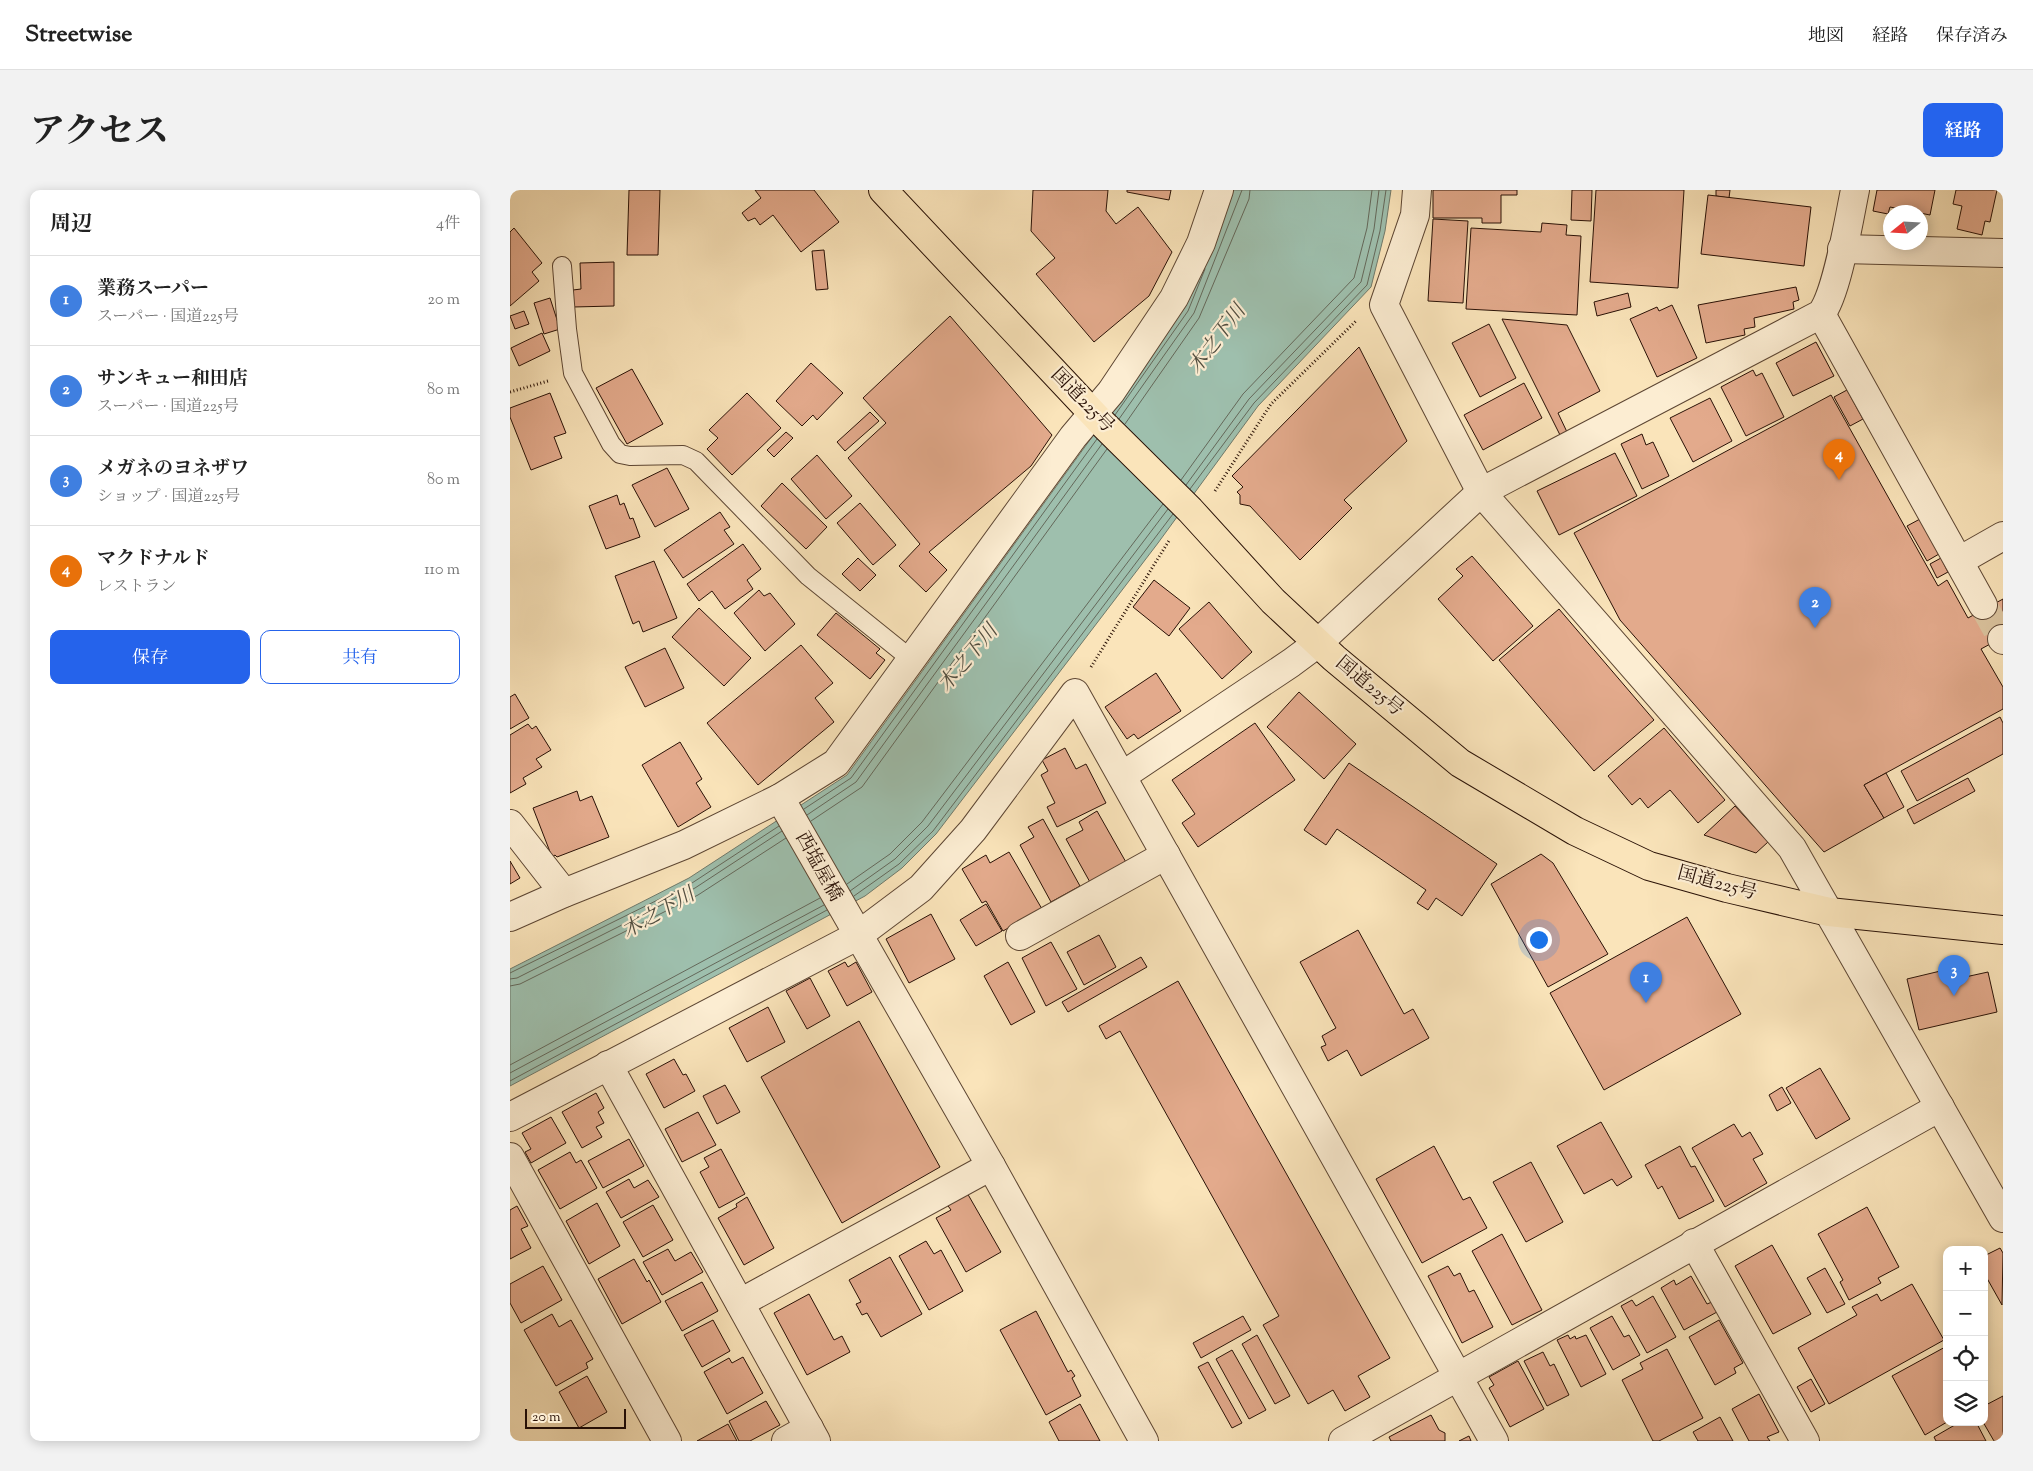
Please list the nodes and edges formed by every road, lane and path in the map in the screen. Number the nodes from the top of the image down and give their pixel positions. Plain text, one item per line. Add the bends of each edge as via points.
1 (883, 190) edge
2 (1219, 190) edge
3 (1417, 190) edge
4 (1855, 190) edge
5 (1842, 249) junction
6 (2003, 253) edge
7 (562, 266) dead end
8 (1384, 305) junction
9 (1821, 314) junction
10 (573, 373) junction
11 (510, 392) edge
12 (1096, 417) junction
13 (1480, 492) junction
14 (1213, 494) dead end
15 (2003, 536) edge
16 (1170, 538) dead end
17 (1958, 561) junction
18 (1983, 605) tunnel mouth
19 (1318, 643) junction
20 (911, 659) junction
21 (1075, 693) junction
22 (1122, 776) junction
23 (780, 798) junction
24 (510, 824) edge
25 (1166, 855) junction
26 (564, 893) junction
27 (1829, 912) junction
28 (510, 917) edge
29 (2003, 930) edge
30 (858, 936) junction
31 (1020, 936) dead end
32 (608, 1065) junction
33 (1940, 1107) junction
34 (510, 1117) edge
35 (510, 1158) edge
36 (991, 1166) junction
37 (2003, 1218) edge
38 (1694, 1243) junction
39 (740, 1302) junction
40 (1458, 1376) junction
41 (804, 1437) edge
42 (668, 1441) edge
43 (1144, 1441) edge
44 (1343, 1441) edge
45 (1494, 1441) edge
46 (1805, 1441) edge

1 - 12 highway, 国道225号
2 - 12 street via 1200,243 1174,298
3 - 8 street via 1415,215
4 - 5 street
5 - 6 street
5 - 9 street via 1826,308
7 - 10 lane
8 - 13 street
8 - 14 path via 1368,309 1271,404
9 - 13 street
9 - 17 street
10 - 11 path
10 - 20 lane via 611,444 620,454 683,455 696,461 808,576
12 - 19 highway, 国道225号 via 1190,510 1273,601
12 - 20 street
13 - 19 street
13 - 27 street via 1792,848
15 - 17 street
16 - 21 path
17 - 18 street
19 - 22 street
19 - 27 highway, 国道225号 via 1460,763 1575,831 1649,866
20 - 23 street via 836,763
21 - 22 street
21 - 30 street via 973,830 928,880
22 - 25 street
23 - 26 street via 684,845
23 - 30 street, 西塩屋橋
24 - 26 street
25 - 31 street
25 - 40 street
26 - 28 street
27 - 29 highway, 国道225号
27 - 33 street
30 - 32 street
30 - 36 street, 西塩屋橋
32 - 34 street
32 - 39 street
33 - 37 street
33 - 38 street
35 - 42 street
36 - 39 street
36 - 43 street, 西塩屋橋
38 - 40 street
38 - 46 street
39 - 41 street
40 - 44 street
40 - 45 street

